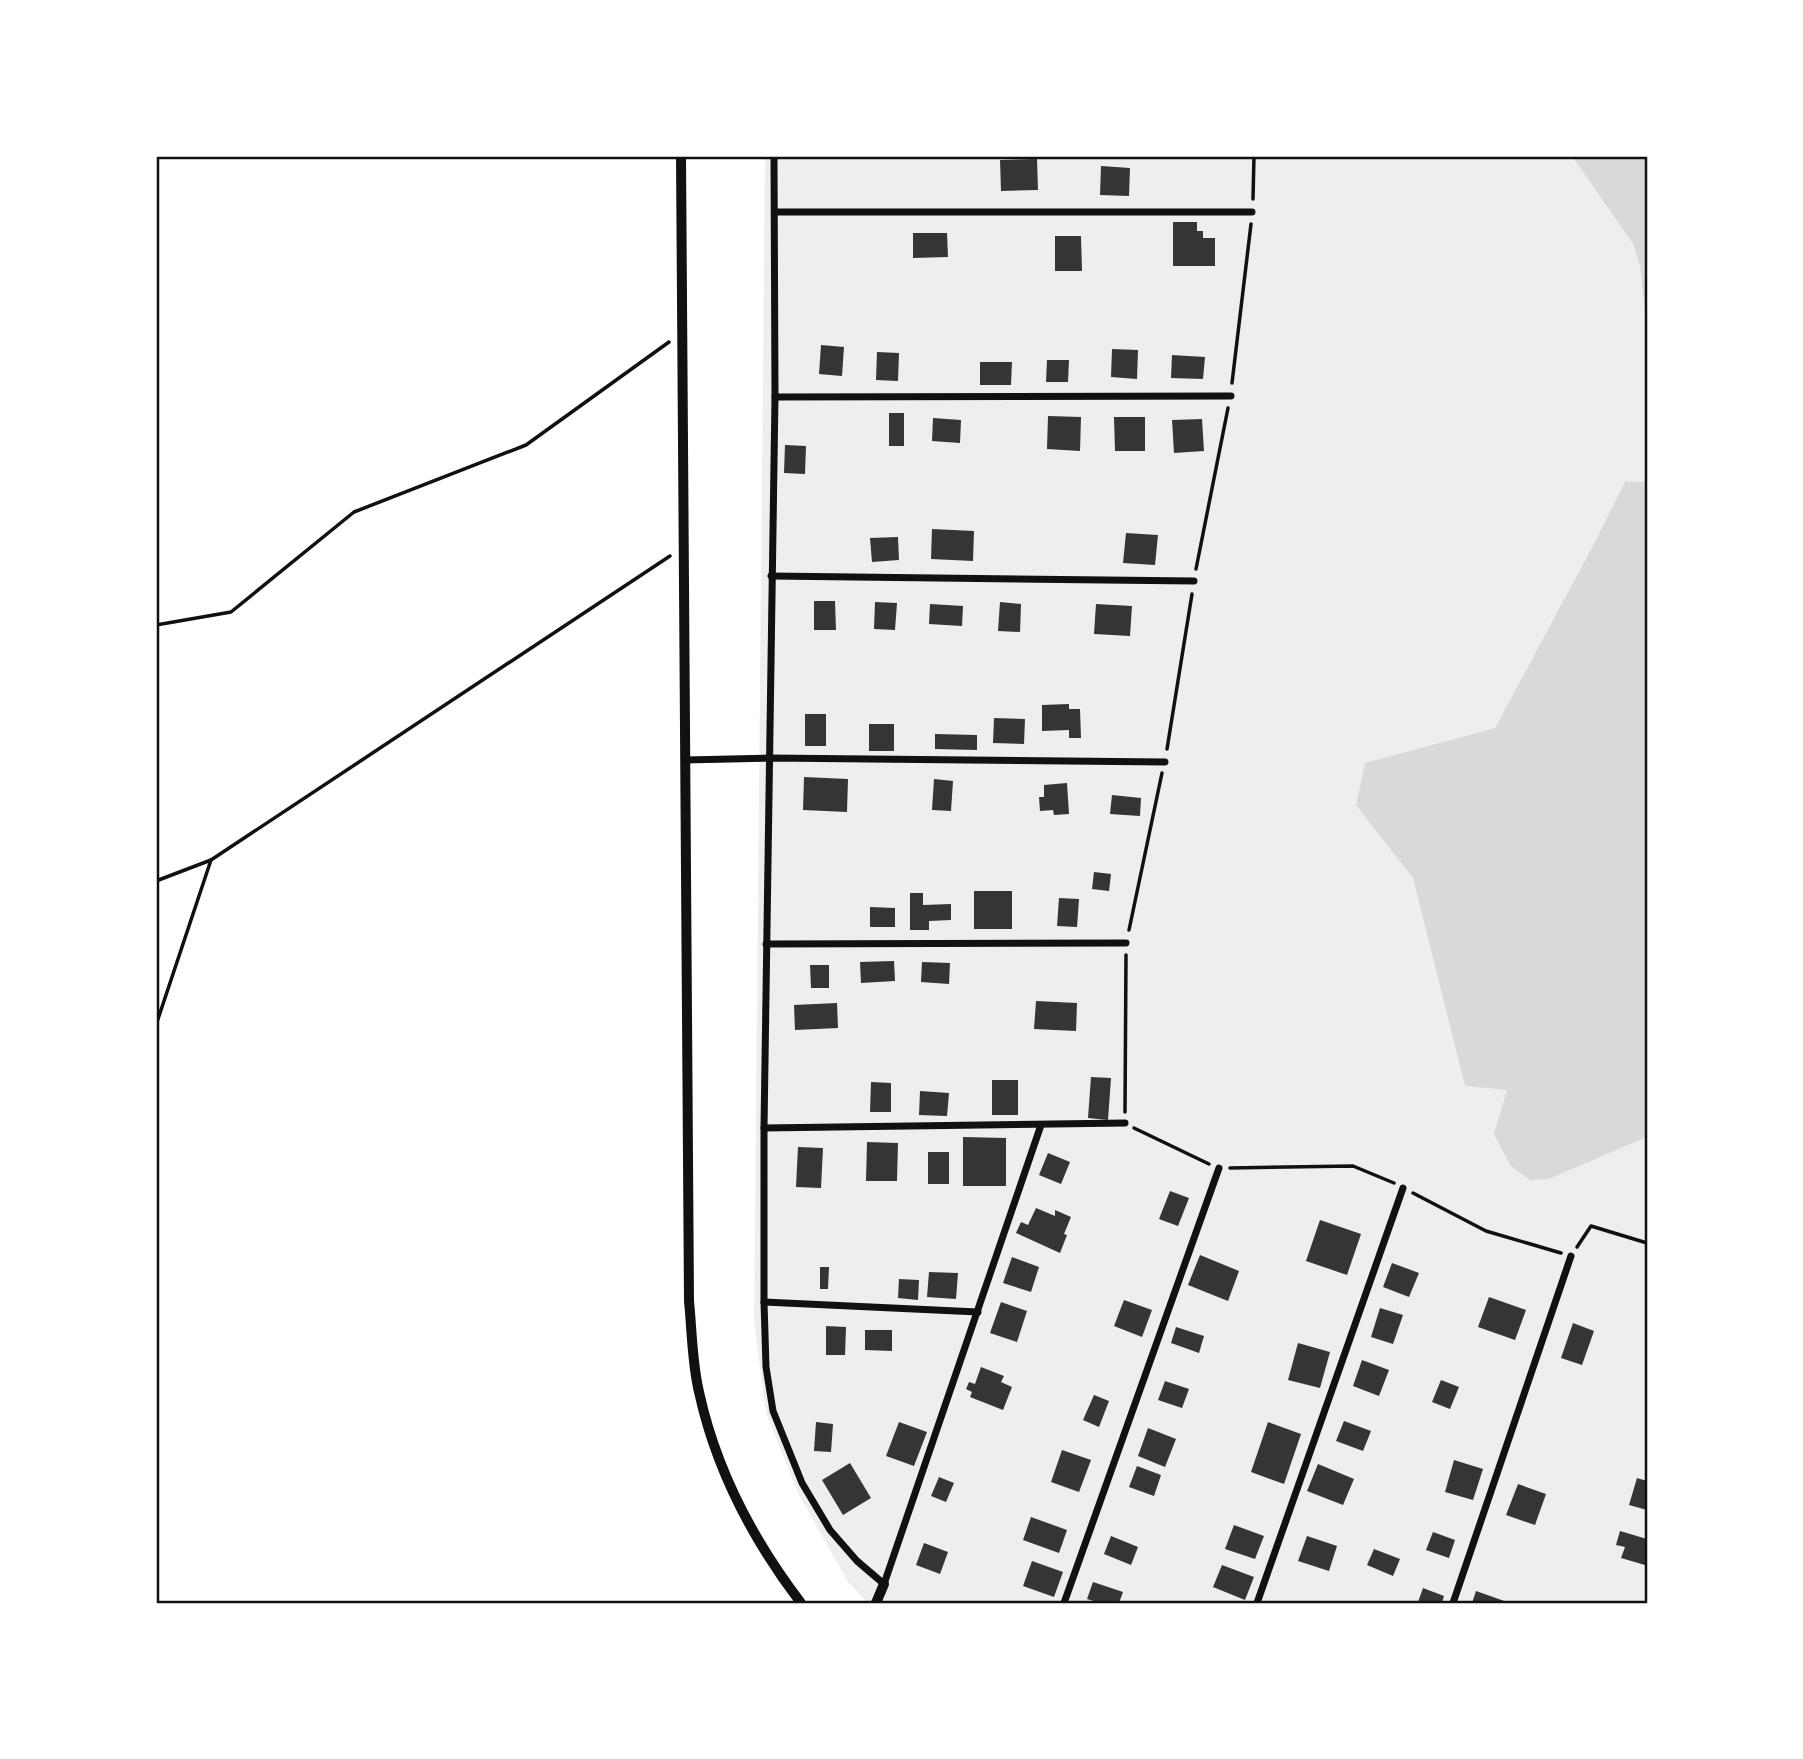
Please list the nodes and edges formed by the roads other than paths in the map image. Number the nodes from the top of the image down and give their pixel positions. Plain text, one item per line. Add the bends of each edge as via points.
1 (681, 156) edge
2 (774, 156) edge
3 (775, 212) junction
4 (1252, 212) road end
5 (1231, 396) road end
6 (775, 397) junction
7 (771, 576) junction
8 (1194, 581) road end
9 (769, 758) junction
10 (685, 760) junction
11 (1165, 762) road end
12 (1126, 943) road end
13 (766, 944) junction
14 (1125, 1124) road end
15 (1041, 1125) junction
16 (764, 1128) junction
17 (1219, 1168) road end
18 (1403, 1188) road end
19 (1571, 1256) road end
20 (764, 1302) junction
21 (978, 1312) junction
22 (884, 1584) junction
23 (801, 1603) edge
24 (876, 1603) edge
25 (1064, 1603) edge
26 (1257, 1603) edge
27 (1454, 1603) edge

1 - 10 street
2 - 3 street
3 - 4 street
3 - 6 street
5 - 6 street
6 - 7 street
7 - 8 street
7 - 9 street
9 - 10 street
9 - 11 street
9 - 13 street
10 - 23 street via 689,1301 698,1391 724,1476 771,1564
12 - 13 street
13 - 16 street
14 - 15 street
15 - 16 street
15 - 21 street
16 - 20 street
17 - 25 street
18 - 26 street
19 - 27 street
20 - 21 street
20 - 22 street via 773,1411 802,1483 830,1530
21 - 22 street
22 - 24 street

